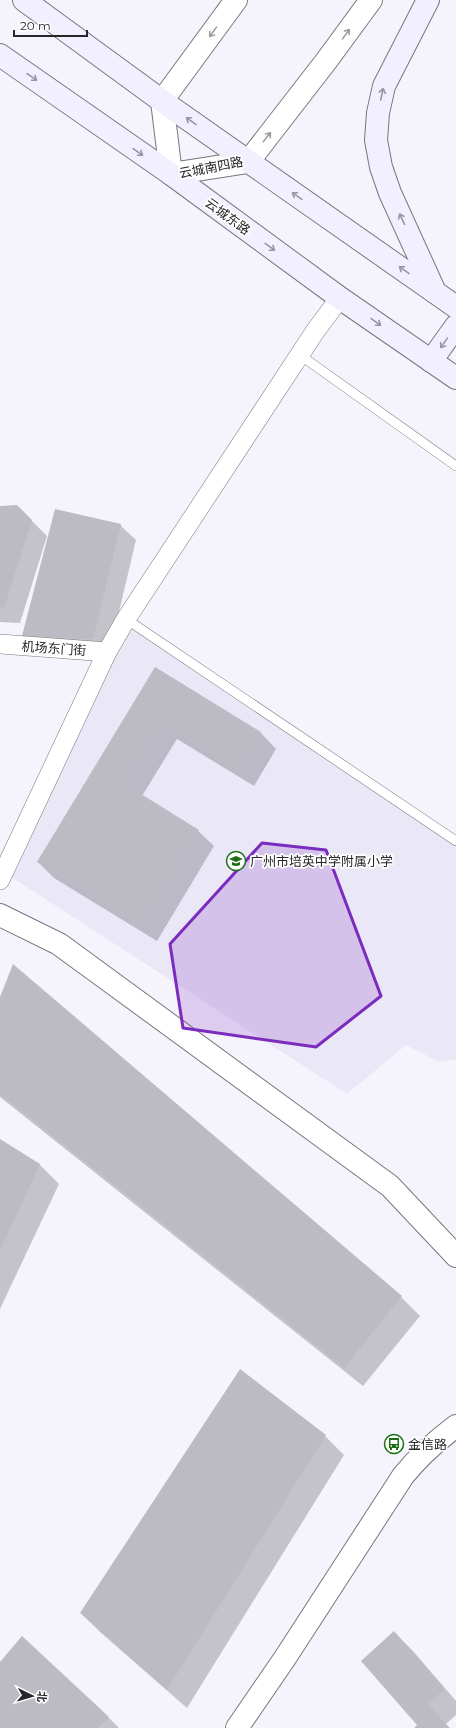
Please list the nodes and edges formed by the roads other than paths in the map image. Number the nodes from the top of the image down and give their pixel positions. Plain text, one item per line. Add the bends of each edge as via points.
1 (24, 0) edge
2 (236, 0) edge
3 (371, 0) edge
4 (428, 0) edge
5 (0, 55) edge
6 (162, 101) junction
7 (248, 162) junction
8 (171, 174) junction
9 (436, 293) junction
10 (340, 298) junction
11 (456, 307) edge
12 (456, 326) edge
13 (300, 355) junction
14 (431, 361) junction
15 (456, 378) edge
16 (456, 466) edge
17 (126, 619) junction
18 (0, 644) edge
19 (107, 652) junction
20 (456, 841) edge
21 (0, 880) edge
22 (0, 915) edge
23 (456, 1256) edge
24 (456, 1426) edge
25 (237, 1728) edge

1 - 6 main road
2 -> 6 street
7 -> 3 street, 云城南四路 via 328,60
9 -> 4 main road via 390,194 376,140 384,86
5 -> 8 main road, 云城东路
7 -> 6 main road
6 - 8 street, 云城南四路
7 - 8 street, 云城南四路
9 -> 7 main road
8 -> 10 main road, 云城东路
9 - 11 main road
10 - 13 street
10 -> 14 main road, 云城东路
12 -> 14 main road
13 - 16 lane
13 - 17 street
14 - 15 main road, 云城东路
17 - 19 street
17 - 20 lane
18 - 19 street, 机场东门街
19 - 21 street
22 - 23 street via 59,944 390,1186
24 - 25 street via 418,1458 403,1476

